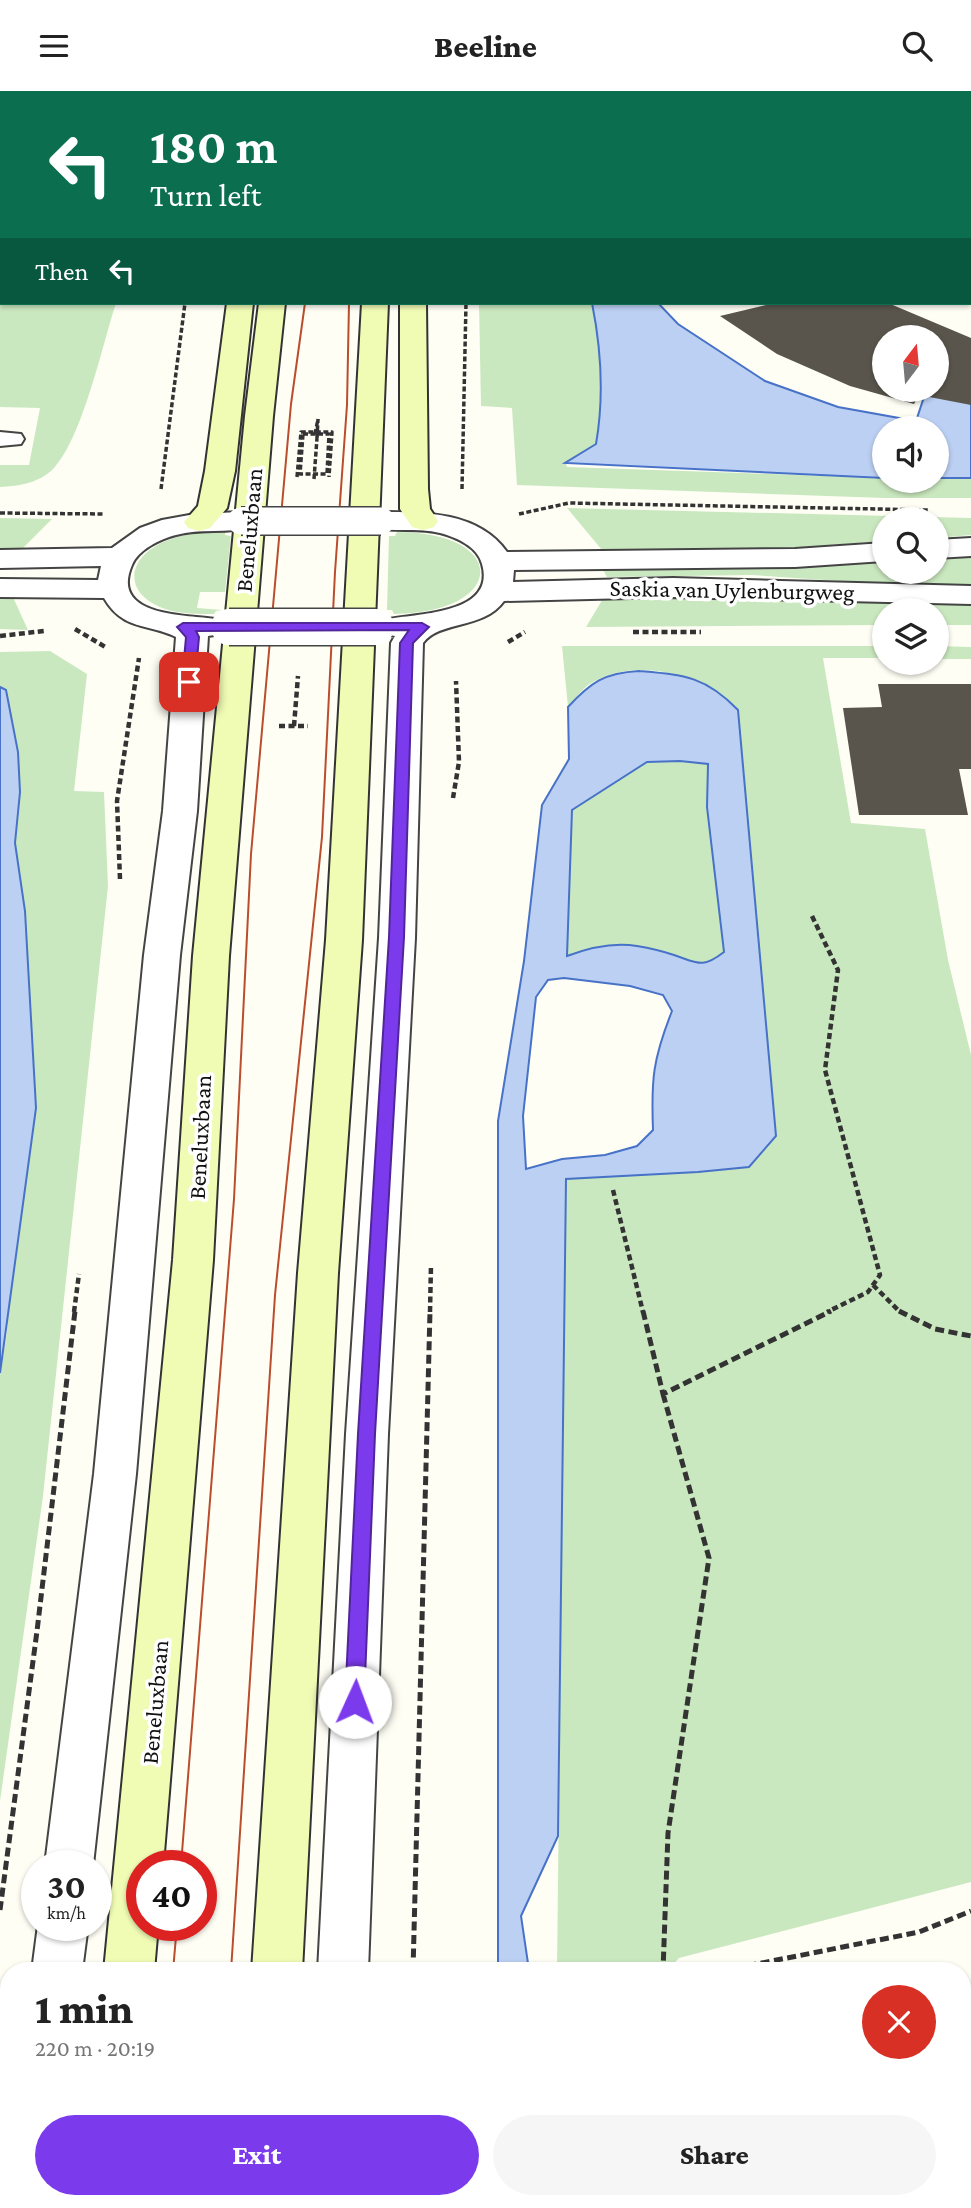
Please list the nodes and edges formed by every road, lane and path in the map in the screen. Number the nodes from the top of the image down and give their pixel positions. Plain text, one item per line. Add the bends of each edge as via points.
1 (185, 305) edge
2 (240, 305) edge
3 (272, 305) edge
4 (375, 305) edge
5 (413, 305) edge
6 (466, 305) edge
7 (318, 419) dead end
8 (316, 435) junction
9 (314, 474) junction
10 (296, 488) dead end
11 (313, 488) dead end
12 (328, 488) dead end
13 (462, 493) dead end
14 (160, 494) dead end
15 (872, 509) edge
16 (0, 513) edge
17 (103, 514) dead end
18 (519, 514) dead end
19 (423, 521) junction
20 (200, 522) junction
21 (971, 547) edge
22 (949, 548) edge
23 (872, 553) edge
24 (120, 557) junction
25 (0, 559) edge
26 (497, 561) junction
27 (0, 588) edge
28 (114, 589) junction
29 (494, 592) junction
30 (971, 595) edge
31 (183, 627) junction
32 (422, 627) junction
33 (49, 631) dead end
34 (0, 635) edge
35 (139, 658) dead end
36 (299, 666) dead end
37 (456, 672) dead end
38 (278, 713) dead end
39 (294, 723) junction
40 (312, 726) dead end
41 (451, 808) dead end
42 (120, 882) dead end
43 (811, 916) dead end
44 (613, 1190) dead end
45 (432, 1254) dead end
46 (79, 1272) dead end
47 (873, 1285) junction
48 (971, 1336) edge
49 (663, 1394) junction
50 (71, 1850) edge
51 (0, 1910) edge
52 (971, 1911) edge
53 (61, 1941) edge
54 (58, 1962) edge
55 (130, 1962) edge
56 (279, 1962) edge
57 (343, 1962) edge
58 (414, 1962) edge
59 (663, 1962) edge
60 (766, 1962) edge

1 - 14 path
2 - 20 main road via 220,471 212,508
3 - 55 main road, Beneluxbaan via 211,956 191,1274
4 - 56 main road via 344,940 318,1273
5 - 19 main road via 413,489 417,516
6 - 13 path
7 - 8 path, bridge
8 - 9 path
8 - 9 path via 329,434 327,474
8 - 9 path via 303,434 300,474
8 - 10 path, bridge via 301,432
8 - 12 path, bridge via 332,432
9 - 11 path
15 - 18 path via 569,503
16 - 17 path
19 - 20 street, bridge
19 - 26 street via 471,534
20 - 24 street via 152,533
21 - 22 street
23 - 26 street, Saskia van Uylenburgweg via 795,558
24 - 25 street
24 - 28 street via 112,573
26 - 29 street
27 - 28 street
28 - 31 street via 138,614
29 - 30 street, Saskia van Uylenburgweg via 739,587
29 - 32 street via 466,614
31 - 32 street, bridge
31 - 50 street via 192,637 180,811 162,955 113,1488
32 - 57 street via 407,643 397,937 366,1434
33 - 34 path
35 - 42 path via 117,801
36 - 39 path
37 - 41 path via 459,762
38 - 39 path via 276,726
39 - 40 path
43 - 47 path via 838,970 825,1070 880,1275
44 - 49 path
45 - 58 path
46 - 51 path
47 - 48 path via 901,1313 936,1329
47 - 49 path via 868,1292
49 - 59 path via 709,1558 668,1833
52 - 60 path via 919,1932
53 - 54 street

